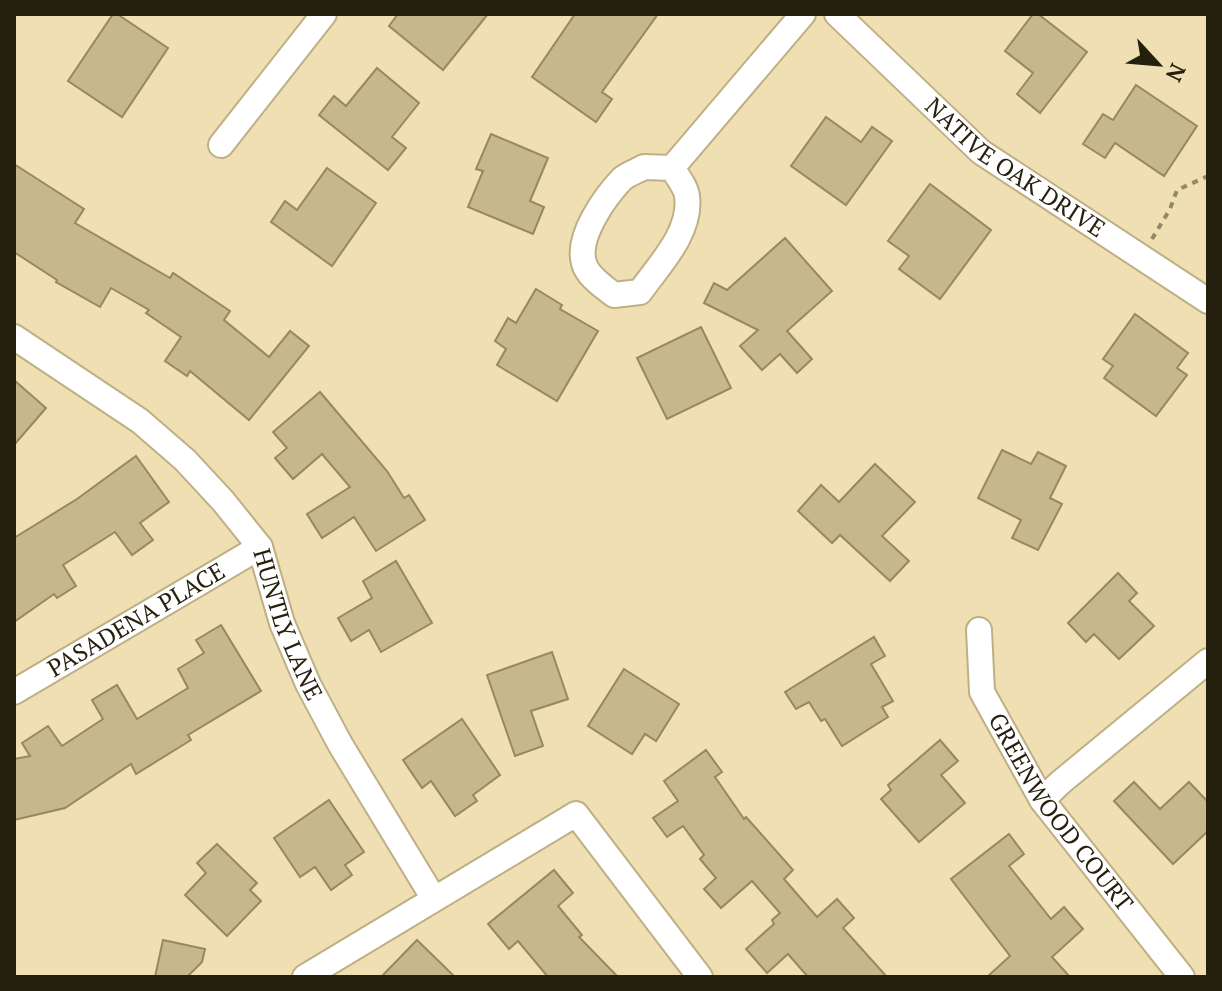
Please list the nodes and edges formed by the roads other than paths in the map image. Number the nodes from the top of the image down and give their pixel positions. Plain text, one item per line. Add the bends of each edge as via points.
1 (324, 14) edge
2 (803, 14) edge
3 (837, 14) edge
4 (221, 145) dead end
5 (672, 168) junction
6 (1208, 301) edge
7 (14, 337) edge
8 (260, 547) junction
9 (979, 630) dead end
10 (1208, 661) edge
11 (14, 692) edge
12 (1042, 800) junction
13 (434, 899) junction
14 (305, 977) edge
15 (700, 977) edge
16 (1182, 977) edge

1 - 4 street
2 - 5 street
3 - 6 street, NATIVE OAK DRIVE via 981,152
5 - 5 street via 644,167 623,178 588,226 584,265 614,295 640,292 678,239 688,194
7 - 8 street, HUNTLY LANE via 140,421 185,460
8 - 11 street, PASADENA PLACE
8 - 13 street, HUNTLY LANE via 282,623 308,684
9 - 12 street, GREENWOOD COURT via 982,692
10 - 12 street
12 - 16 street, GREENWOOD COURT
13 - 14 street
13 - 15 street via 576,814

